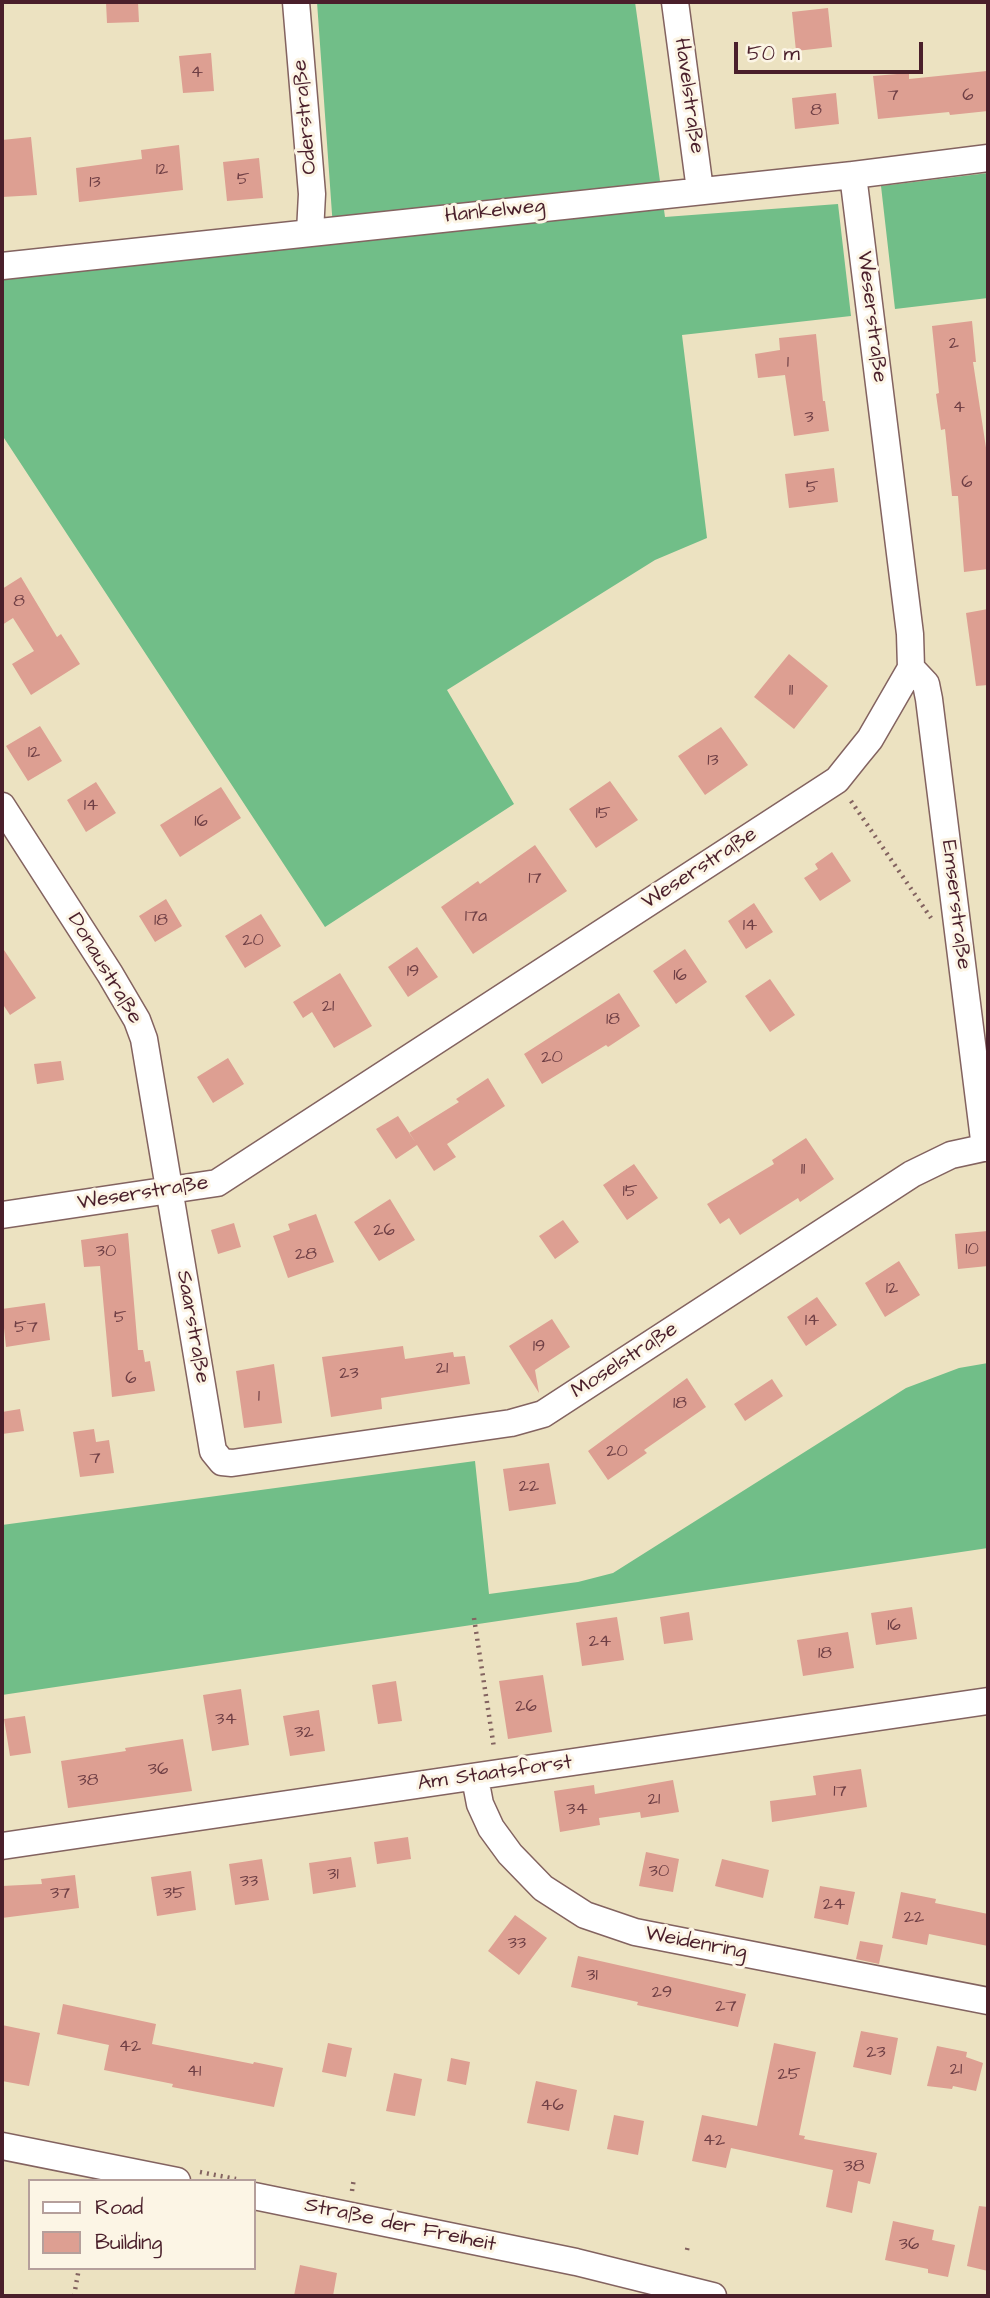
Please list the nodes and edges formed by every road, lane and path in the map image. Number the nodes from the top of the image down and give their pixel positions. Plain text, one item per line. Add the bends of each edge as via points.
1 (296, 2) edge
2 (675, 2) edge
3 (988, 158) edge
4 (853, 175) junction
5 (700, 190) junction
6 (310, 232) junction
7 (2, 266) edge
8 (911, 668) junction
9 (837, 780) junction
10 (2, 806) edge
11 (931, 919) dead end
12 (987, 1148) edge
13 (169, 1190) junction
14 (2, 1215) edge
15 (222, 1462) joint
16 (474, 1618) dead end
17 (988, 1701) edge
18 (486, 1776) junction
19 (2, 1846) edge
20 (988, 2001) edge
21 (2, 2146) edge
22 (167, 2179) edge
23 (256, 2196) edge
24 (79, 2270) edge
25 (74, 2296) edge
26 (713, 2296) edge

1 - 6 street, Oderstraße via 312,194
2 - 5 street, Havelstraße
3 - 4 street, Hankelweg
4 - 5 street, Hankelweg
4 - 8 street, Weserstraße
5 - 6 street, Hankelweg
6 - 7 street, Hankelweg
8 - 9 street, Weserstraße via 870,739
8 - 12 street, Emserstraße via 926,684 929,699
9 - 11 path
9 - 13 street, Weserstraße via 217,1183
10 - 13 street, Donaustraße via 137,1020 152,1075
12 - 15 street, Moselstraße via 951,1155 912,1174 543,1413 511,1423
13 - 14 street, Weserstraße
13 - 15 street, Saarstraße via 213,1451
16 - 18 path
17 - 18 street, Am Staatsforst
18 - 19 street, Am Staatsforst
18 - 20 street, Weidenring via 480,1804 491,1828 543,1888 585,1915 635,1932
21 - 22 street
23 - 26 street, Straße der Freiheit via 546,2256
24 - 25 path

